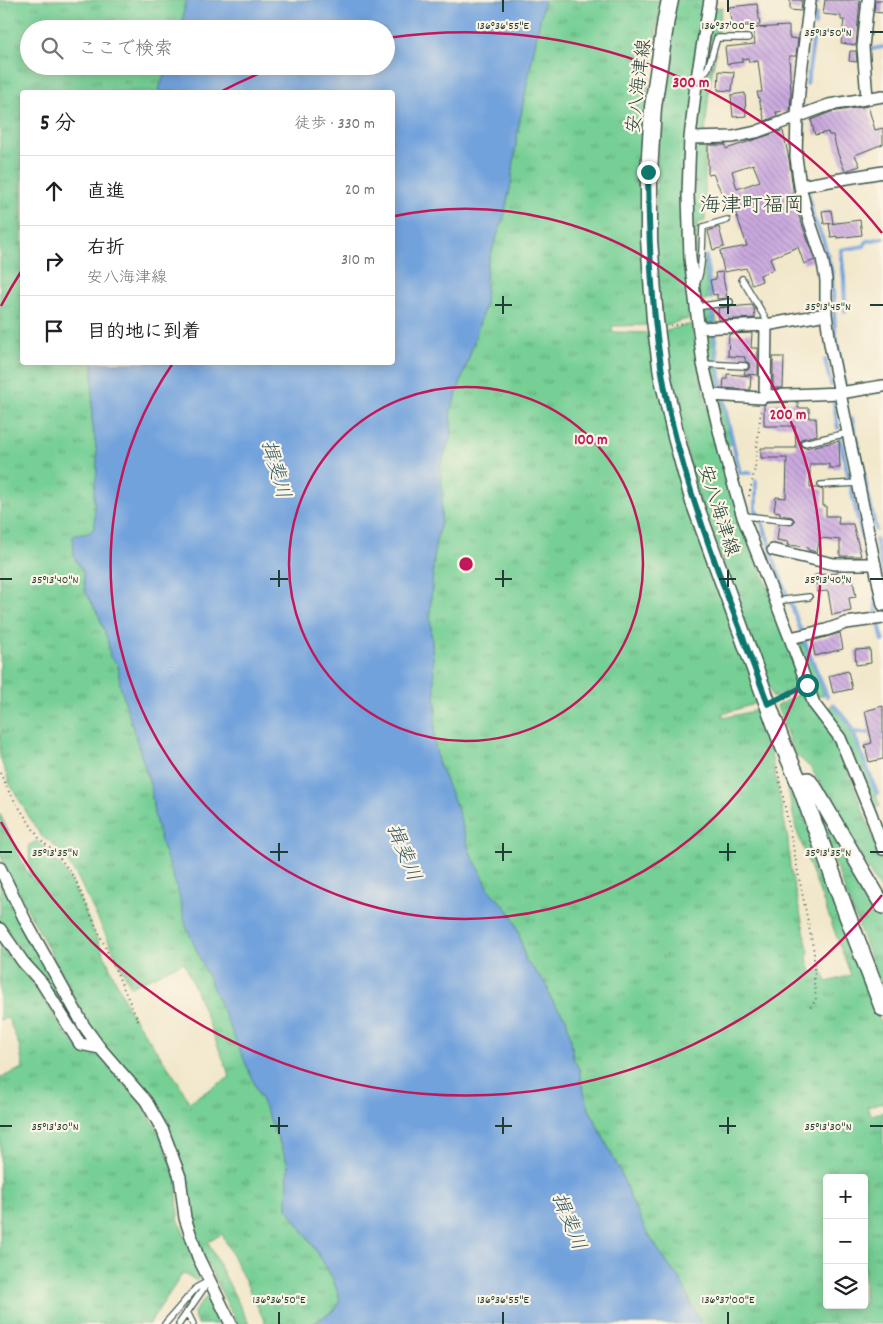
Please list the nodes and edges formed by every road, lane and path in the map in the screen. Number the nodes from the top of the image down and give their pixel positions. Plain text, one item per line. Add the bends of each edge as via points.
1 (670, 0) edge
2 (710, 0) edge
3 (810, 0) edge
4 (868, 0) edge
5 (748, 38) dead end
6 (696, 84) junction
7 (883, 96) edge
8 (867, 98) junction
9 (797, 116) junction
10 (690, 138) junction
11 (883, 172) edge
12 (800, 186) junction
13 (727, 220) dead end
14 (742, 279) dead end
15 (694, 288) junction
16 (730, 302) dead end
17 (696, 307) junction
18 (826, 314) junction
19 (698, 324) junction
20 (766, 325) junction
21 (656, 330) junction
22 (703, 364) junction
23 (745, 366) dead end
24 (883, 386) edge
25 (840, 392) junction
26 (710, 395) junction
27 (764, 397) junction
28 (848, 433) junction
29 (804, 443) dead end
30 (858, 482) junction
31 (821, 485) dead end
32 (744, 516) junction
33 (790, 521) dead end
34 (773, 550) dead end
35 (875, 564) junction
36 (809, 597) dead end
37 (776, 601) junction
38 (883, 605) edge
39 (883, 618) edge
40 (790, 638) junction
41 (807, 685) junction
42 (768, 704) junction
43 (776, 762) dead end
44 (0, 774) edge
45 (799, 782) junction
46 (883, 812) edge
47 (871, 814) junction
48 (883, 849) edge
49 (0, 868) edge
50 (883, 906) edge
51 (0, 929) edge
52 (810, 1008) dead end
53 (883, 1008) edge
54 (139, 1023) dead end
55 (100, 1048) junction
56 (210, 1280) junction
57 (187, 1312) junction
58 (165, 1324) edge
59 (179, 1324) edge
60 (193, 1324) edge
61 (231, 1324) edge

1 - 21 main road, 安八海津線 via 653,107 648,172
2 - 6 street
3 - 9 street
4 - 8 street via 863,47
5 - 6 lane via 717,38 708,68
6 - 10 street
7 - 8 street
8 - 9 street via 829,105
9 - 10 street via 756,132 732,137
9 - 12 street via 796,157
10 - 15 street via 688,195
11 - 12 street
12 - 18 street via 822,258
13 - 15 lane via 703,227 698,281
14 - 20 lane via 766,319
15 - 17 street
16 - 17 lane
17 - 19 street
18 - 20 street
18 - 25 street
19 - 20 street
19 - 21 path
19 - 22 street
20 - 27 street
21 - 42 main road, 安八海津線 via 662,374 694,502
22 - 23 lane
22 - 26 street
24 - 25 street
25 - 27 street
25 - 28 street
26 - 27 street
26 - 32 street
27 - 32 path via 755,468
28 - 29 lane
28 - 30 street
30 - 31 lane
30 - 35 street
32 - 33 lane
32 - 37 street
34 - 35 street via 834,564
35 - 38 street
36 - 37 lane
37 - 40 street
39 - 40 street via 846,622
40 - 41 street
41 - 42 path
41 - 47 street via 814,704 840,738
42 - 45 main road, 安八海津線
43 - 52 path via 814,952 816,1000
44 - 54 path via 39,838 60,858 74,879
45 - 50 street via 808,780 815,789
45 - 53 main road, 安八海津線
46 - 47 street
47 - 48 street
49 - 55 street via 26,922 84,1026
51 - 55 street via 42,983 80,1044
55 - 56 street via 146,1101 163,1131 180,1177 185,1218
56 - 57 lane
56 - 58 lane via 196,1288
56 - 61 street
57 - 59 lane
57 - 60 lane

